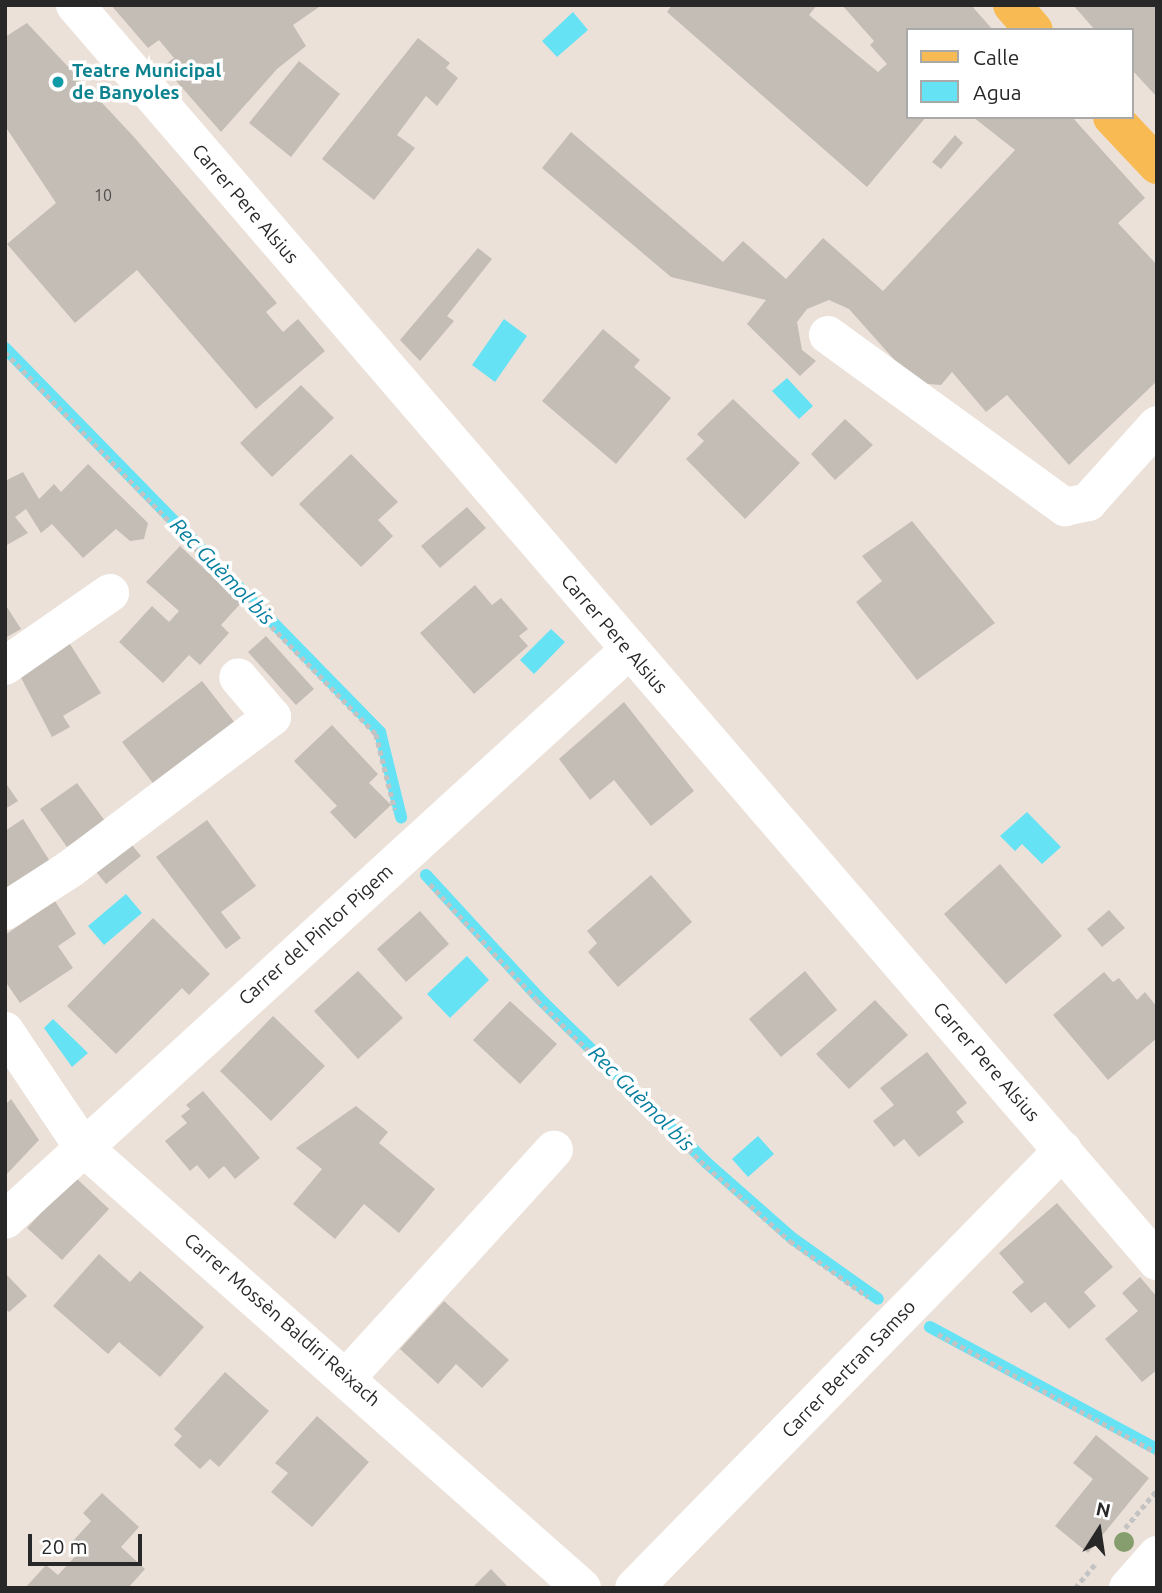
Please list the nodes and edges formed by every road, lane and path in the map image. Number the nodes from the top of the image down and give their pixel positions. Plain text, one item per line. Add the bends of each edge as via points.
1 (75, 5) edge
2 (1012, 5) edge
3 (1032, 28) edge
4 (1114, 119) edge
5 (1157, 165) edge
6 (828, 335) dead end
7 (5, 352) edge
8 (1157, 425) edge
9 (110, 593) dead end
10 (628, 651) junction
11 (5, 666) edge
12 (239, 677) dead end
13 (411, 849) junction
14 (5, 911) edge
15 (5, 1031) edge
16 (83, 1147) junction
17 (554, 1150) dead end
18 (1063, 1150) junction
19 (5, 1220) edge
20 (1157, 1261) edge
21 (901, 1315) junction
22 (348, 1376) junction
23 (1157, 1453) edge
24 (1157, 1555) edge
25 (582, 1588) edge
26 (634, 1588) edge
27 (1128, 1588) edge

1 - 10 street, Carrer Pere Alsius
2 - 3 main road
4 - 5 main road
6 - 8 street via 1065,507 1088,502
7 - 13 path via 376,734
9 - 11 street
10 - 13 street, Carrer del Pintor Pigem
10 - 18 street, Carrer Pere Alsius
12 - 14 street via 272,716 70,869
13 - 16 street, Carrer del Pintor Pigem
13 - 21 path via 423,877 706,1167 790,1241 856,1290
15 - 16 street, Carrer Mossèn Baldiri Reixach
16 - 19 street, Carrer del Pintor Pigem
16 - 22 street, Carrer Mossèn Baldiri Reixach
17 - 22 street
18 - 20 street, Carrer Pere Alsius
18 - 21 street, Carrer Bertran Samso
21 - 23 path
21 - 26 street, Carrer Bertran Samso
22 - 25 street, Carrer Mossèn Baldiri Reixach
24 - 27 street

